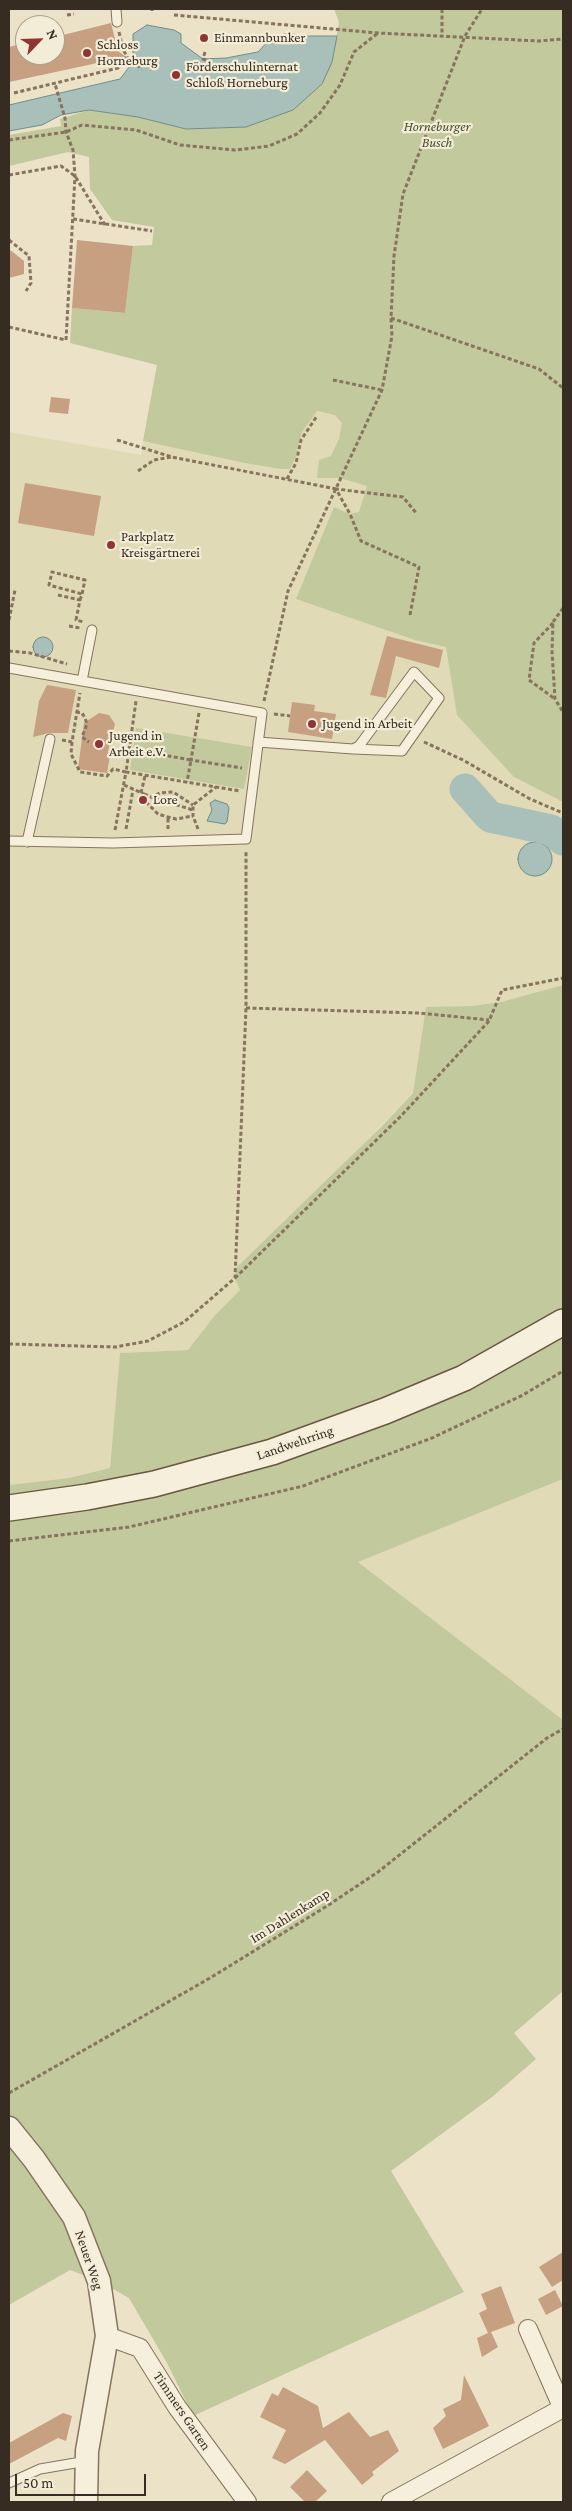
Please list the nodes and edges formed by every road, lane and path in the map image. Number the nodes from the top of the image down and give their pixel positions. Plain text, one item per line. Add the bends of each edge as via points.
1 (116, 9) edge
2 (442, 9) edge
3 (482, 9) edge
4 (74, 14) dead end
5 (67, 15) dead end
6 (174, 15) dead end
7 (117, 22) joint
8 (378, 33) junction
9 (442, 36) junction
10 (465, 36) junction
11 (563, 38) edge
12 (205, 52) dead end
13 (127, 57) junction
14 (206, 60) dead end
15 (141, 68) dead end
16 (55, 84) junction
17 (14, 93) dead end
18 (66, 132) junction
19 (9, 140) edge
20 (9, 176) edge
21 (75, 176) junction
22 (73, 219) junction
23 (105, 225) junction
24 (152, 231) dead end
25 (9, 240) edge
26 (26, 291) dead end
27 (391, 318) junction
28 (9, 327) edge
29 (333, 380) dead end
30 (563, 388) edge
31 (382, 390) junction
32 (317, 416) dead end
33 (117, 440) dead end
34 (172, 457) junction
35 (138, 471) dead end
36 (287, 479) junction
37 (336, 489) junction
38 (417, 514) dead end
39 (14, 590) dead end
40 (82, 594) junction
41 (58, 596) dead end
42 (80, 600) junction
43 (563, 608) edge
44 (410, 615) dead end
45 (9, 620) edge
46 (553, 622) junction
47 (92, 627) joint
48 (9, 651) edge
49 (72, 666) dead end
50 (9, 668) edge
51 (82, 681) junction
52 (97, 684) junction
53 (138, 691) junction
54 (555, 700) junction
55 (200, 702) junction
56 (76, 712) junction
57 (563, 712) edge
58 (262, 713) junction
59 (412, 737) junction
60 (50, 739) joint
61 (72, 742) junction
62 (89, 742) dead end
63 (258, 742) junction
64 (129, 749) junction
65 (353, 749) junction
66 (191, 760) junction
67 (255, 771) junction
68 (126, 772) junction
69 (145, 776) junction
70 (188, 782) junction
71 (124, 785) junction
72 (216, 787) junction
73 (133, 790) junction
74 (252, 793) junction
75 (143, 795) junction
76 (151, 797) junction
77 (193, 807) junction
78 (563, 813) edge
79 (193, 816) junction
80 (116, 828) junction
81 (246, 839) junction
82 (202, 840) junction
83 (9, 841) edge
84 (27, 842) junction
85 (113, 843) junction
86 (563, 978) edge
87 (246, 1008) junction
88 (489, 1020) junction
89 (236, 1278) junction
90 (563, 1322) edge
91 (9, 1344) edge
92 (563, 1371) edge
93 (9, 1508) edge
94 (9, 1541) edge
95 (563, 1729) edge
96 (9, 2093) edge
97 (9, 2128) edge
98 (528, 2329) dead end
99 (107, 2336) junction
100 (563, 2408) edge
101 (87, 2461) junction
102 (9, 2483) edge
103 (86, 2502) edge
104 (247, 2502) edge
105 (391, 2502) edge

1 - 7 lane
2 - 9 path
3 - 10 path
4 - 5 path
6 - 8 path
7 - 13 path via 122,49
8 - 9 path
8 - 18 path via 354,52 340,85 320,113 297,134 269,146 235,150 180,145 144,132 111,126 82,125
9 - 10 path
10 - 11 path via 539,41
10 - 27 path via 403,194 394,256
12 - 14 path via 203,59
13 - 15 path
13 - 16 path via 118,68
16 - 17 path
16 - 18 path
18 - 19 path
18 - 21 path via 73,150
20 - 21 path via 60,166
21 - 22 path
21 - 23 path
22 - 23 path
22 - 28 path via 66,340
23 - 24 path
25 - 26 path via 29,256 31,283
27 - 30 path via 539,369
27 - 31 path via 392,336
29 - 31 path
31 - 37 path
32 - 36 path via 301,440 296,463
33 - 34 path
34 - 35 path via 154,460
34 - 36 path
36 - 37 path
37 - 38 path via 403,497
37 - 44 path via 361,541 419,567
37 - 58 path via 288,591
39 - 45 path
40 - 40 path via 49,585 52,572 85,580
40 - 42 path
41 - 42 path
42 - 47 path via 76,620
43 - 46 path
46 - 54 path
46 - 54 path via 534,643 529,680
47 - 51 lane
48 - 49 path via 38,654
50 - 51 lane
51 - 52 lane
52 - 53 lane
52 - 56 path via 80,691
53 - 55 lane
53 - 64 path
54 - 57 path
55 - 58 lane
55 - 66 path
56 - 61 path
56 - 62 path via 85,718 87,724 82,737
58 - 63 lane
59 - 65 lane via 402,751
59 - 65 lane via 439,698 414,672 359,746
59 - 78 path
60 - 61 path
60 - 84 lane
61 - 68 path via 71,754 80,772 107,776 113,769
63 - 65 lane
63 - 67 lane
64 - 66 path
64 - 68 path
66 - 67 path
66 - 70 path
67 - 74 lane
68 - 69 path
68 - 71 path
69 - 70 path
69 - 75 path
70 - 72 path
71 - 73 path
71 - 80 path
72 - 74 path
72 - 77 path
73 - 75 path
73 - 80 path via 127,830
74 - 81 lane
75 - 76 path
75 - 79 path via 158,814 176,819
76 - 77 path
76 - 77 path via 173,792
77 - 79 path
79 - 82 path
80 - 85 path
81 - 82 lane
81 - 87 path
82 - 85 lane
83 - 84 lane
84 - 85 lane
86 - 88 path via 502,990
87 - 88 path via 419,1013
87 - 89 path
88 - 89 path via 401,1116
89 - 91 path via 184,1322 148,1341 115,1347
90 - 93 main road, Landwehrring via 464,1378 272,1452 154,1484
92 - 94 path via 523,1395 432,1438 303,1486 129,1527
95 - 96 path, Im Dahlenkamp via 547,1738 378,1872 327,1906 210,1978
97 - 99 street, Neuer Weg via 74,2217 99,2281
98 - 100 street
99 - 101 street, Neuer Weg
99 - 104 street, Timmers Garten via 140,2348 237,2492
100 - 105 street
101 - 102 lane via 40,2469
101 - 103 street, Neuer Weg

